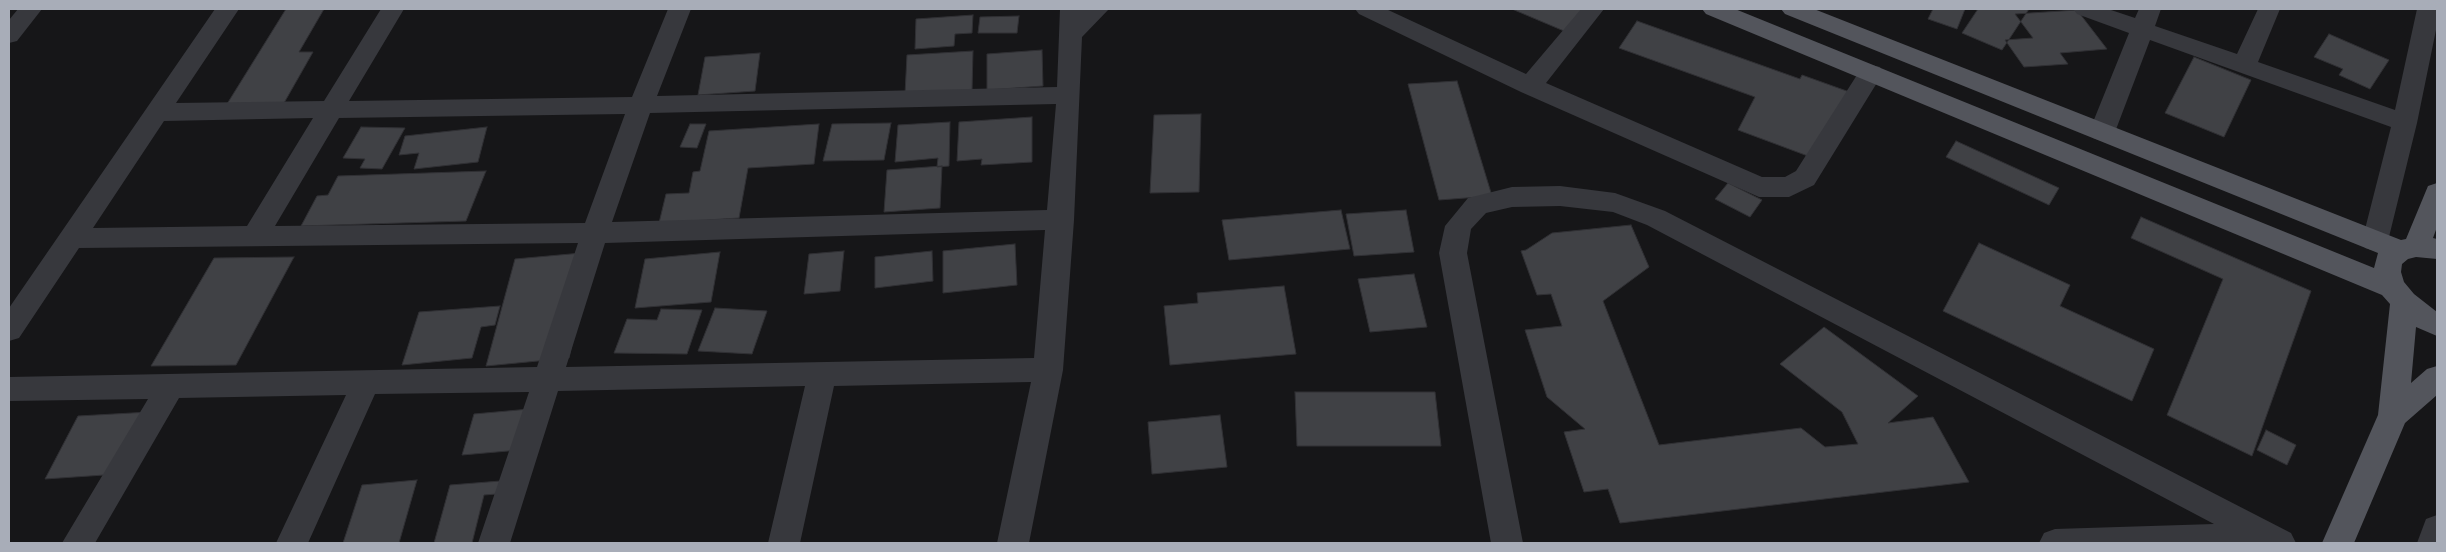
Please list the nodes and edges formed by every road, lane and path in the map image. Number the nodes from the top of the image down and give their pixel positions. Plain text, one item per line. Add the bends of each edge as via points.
1 (30, 9) edge
2 (227, 9) edge
3 (392, 9) edge
4 (679, 9) edge
5 (1098, 9) edge
6 (1366, 9) edge
7 (1593, 9) edge
8 (1714, 9) edge
9 (1793, 9) edge
10 (2085, 9) edge
11 (2269, 9) edge
12 (2429, 9) edge
13 (2146, 19) edge
14 (1071, 21) edge
15 (9, 35) edge
16 (2244, 66) junction
17 (1871, 73) junction
18 (1530, 86) junction
19 (1069, 95) junction
20 (641, 105) junction
21 (330, 109) junction
22 (158, 112) junction
23 (2405, 123) junction
24 (2102, 132) junction
25 (2437, 194) edge
26 (1061, 220) junction
27 (596, 233) junction
28 (255, 236) junction
29 (72, 238) junction
30 (2407, 247) edge
31 (2398, 294) junction
32 (2437, 325) edge
33 (9, 330) edge
34 (1048, 370) junction
35 (822, 374) junction
36 (2437, 378) edge
37 (546, 379) junction
38 (366, 382) junction
39 (172, 386) junction
40 (9, 389) edge
41 (2393, 416) junction
42 (2437, 529) edge
43 (2273, 540) edge
44 (78, 543) edge
45 (292, 543) edge
46 (494, 543) edge
47 (784, 543) edge
48 (1013, 543) edge
49 (1507, 543) edge
50 (2055, 543) edge
51 (2338, 543) edge
52 (2433, 543) edge

1 - 15 street
2 - 22 street
3 - 21 street
4 - 20 street
5 - 14 street
6 - 18 street
7 - 18 street
8 - 17 main road
9 - 24 main road
10 - 13 street
11 - 16 street
12 - 23 street
13 - 16 street
13 - 24 street
14 - 19 street
16 - 23 street
17 - 18 street via 1805,178 1789,187 1759,187
17 - 31 main road
19 - 20 street
19 - 26 street
20 - 21 street
20 - 27 street
21 - 22 street
21 - 28 street
22 - 29 street
23 - 30 street
24 - 30 main road
25 - 30 main road
26 - 27 street
26 - 34 street
27 - 28 street
27 - 37 street
28 - 29 street
29 - 33 street
30 - 31 main road via 2390,259 2387,272
31 - 32 main road
31 - 41 main road
34 - 35 street
34 - 48 street
35 - 37 street
35 - 47 street
36 - 41 main road
37 - 38 street
37 - 46 street
38 - 39 street
38 - 45 street
39 - 40 street
39 - 44 street
41 - 51 main road
42 - 52 street
43 - 49 street via 1656,218 1615,203 1560,196 1512,197 1477,205 1458,226 1453,253
43 - 50 street

